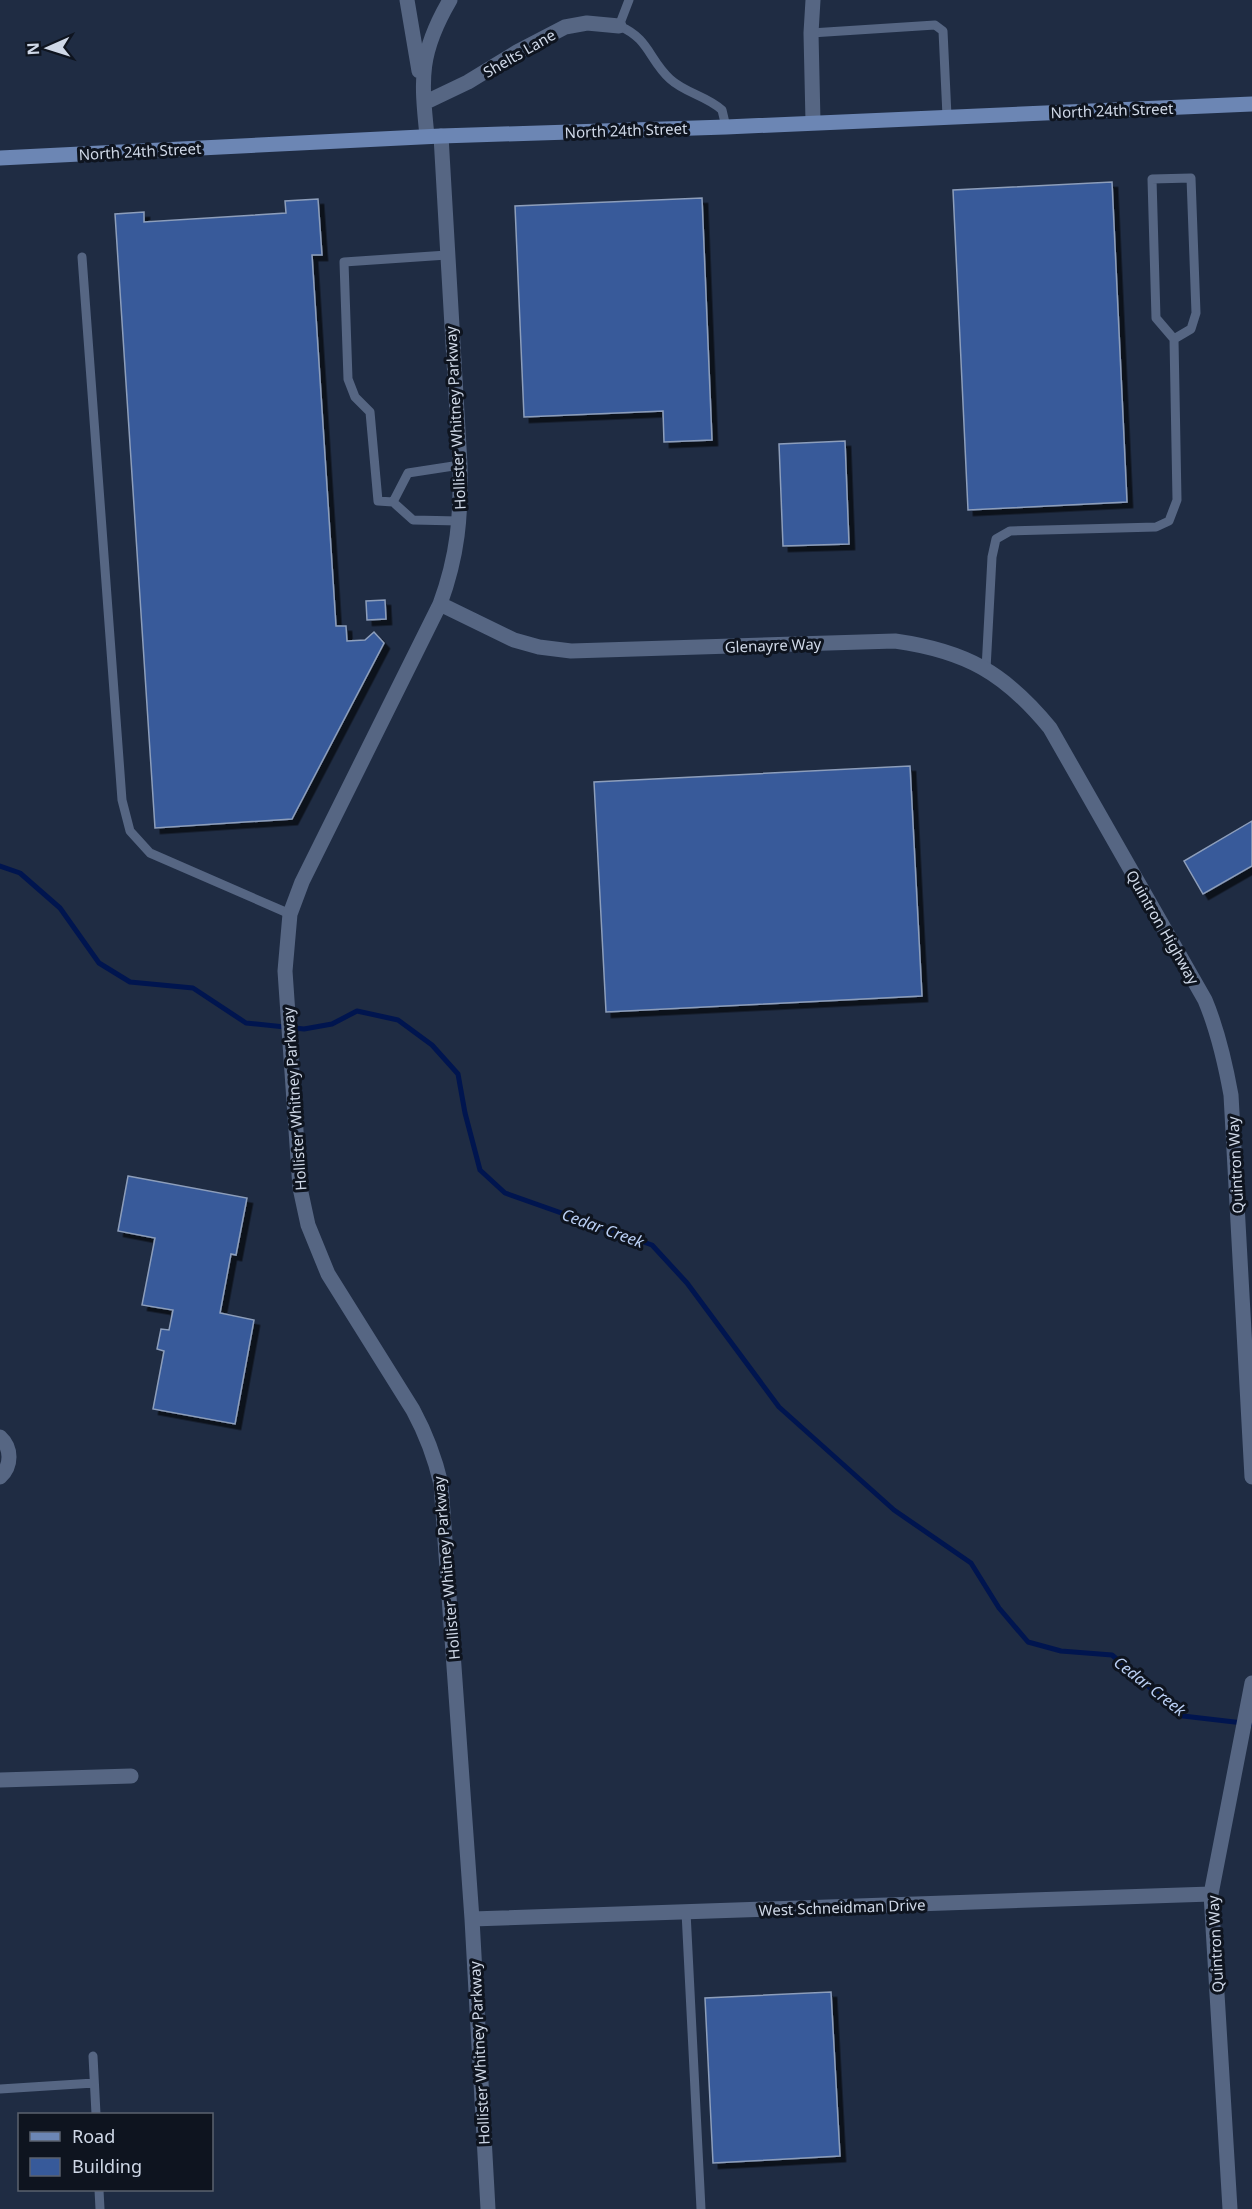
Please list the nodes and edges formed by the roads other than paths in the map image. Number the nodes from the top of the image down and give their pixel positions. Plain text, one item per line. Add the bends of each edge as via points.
1 (407, 0) edge
2 (450, 0) edge
3 (629, 0) edge
4 (813, 0) edge
5 (619, 26) junction
6 (811, 33) junction
7 (424, 103) junction
8 (1252, 104) edge
9 (947, 116) junction
10 (813, 122) junction
11 (726, 127) junction
12 (434, 136) junction
13 (0, 158) edge
14 (447, 255) junction
15 (82, 256) dead end
16 (1174, 339) junction
17 (460, 465) junction
18 (393, 502) junction
19 (459, 520) junction
20 (440, 604) junction
21 (986, 669) junction
22 (1068, 760) joint
23 (290, 914) junction
24 (1231, 1104) joint
25 (0, 1437) edge
26 (1252, 1477) edge
27 (0, 1478) edge
28 (1252, 1683) edge
29 (131, 1776) dead end
30 (0, 1780) edge
31 (1211, 1894) junction
32 (686, 1912) junction
33 (472, 1919) junction
34 (93, 2056) dead end
35 (94, 2083) junction
36 (0, 2089) edge
37 (96, 2113) edge
38 (99, 2191) edge
39 (100, 2209) edge
40 (488, 2209) edge
41 (701, 2209) edge
42 (1230, 2209) edge

1 - 7 street
2 - 7 street via 424,61
3 - 5 lane
4 - 6 street
5 - 7 street, Shelts Lane via 587,23 565,27
5 - 11 lane via 635,34 676,85 722,110
6 - 9 lane via 935,25 943,32
6 - 10 street
7 - 12 street, Hollister Whitney Parkway
8 - 9 main road, North 24th Street
9 - 10 main road, North 24th Street
10 - 11 main road, North 24th Street
11 - 12 main road, North 24th Street
12 - 13 main road, North 24th Street
12 - 14 street, Hollister Whitney Parkway
14 - 17 street, Hollister Whitney Parkway
14 - 18 lane via 344,262 348,379 356,397 370,412 378,501
15 - 23 lane via 122,800 130,831 150,853
16 - 16 lane via 1156,318 1152,178 1191,178 1196,314 1191,328
16 - 21 lane via 1177,500 1169,521 1156,527 1010,531 996,538
17 - 18 lane via 408,473
17 - 19 street, Hollister Whitney Parkway
18 - 19 lane via 413,520
19 - 20 street, Hollister Whitney Parkway via 450,578
20 - 21 street, Glenayre Way via 514,640 571,651 895,641 960,656
20 - 23 street, Hollister Whitney Parkway via 302,882
21 - 22 street, Glenayre Way via 1031,705
22 - 24 street, Quintron Highway via 1205,1000 1225,1059
23 - 33 street, Hollister Whitney Parkway via 285,972 300,1188 308,1225 328,1274 425,1432 441,1484
24 - 26 street, Quintron Way
25 - 27 street via 10,1460
28 - 31 street, Quintron Way
29 - 30 street
31 - 32 street, West Schneidman Drive
31 - 42 street, Quintron Way
32 - 33 street, West Schneidman Drive
32 - 41 lane
33 - 40 street, Hollister Whitney Parkway
34 - 35 lane
35 - 36 lane
35 - 37 lane
38 - 39 lane

